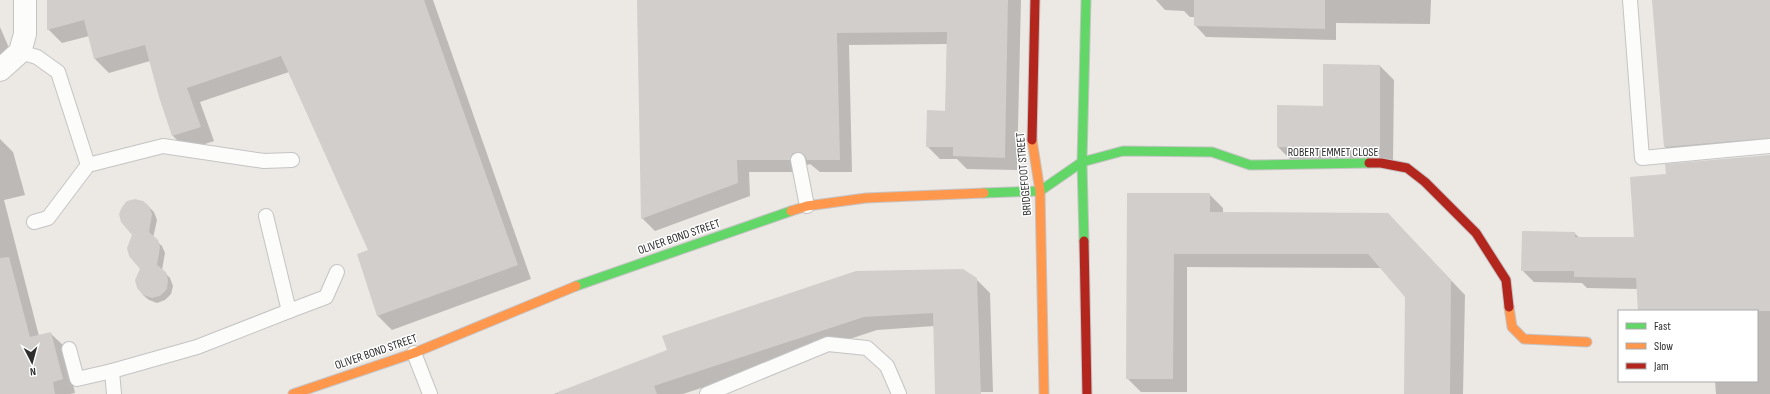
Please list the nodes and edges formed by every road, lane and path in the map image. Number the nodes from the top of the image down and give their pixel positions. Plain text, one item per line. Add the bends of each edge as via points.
1 (25, 0) edge
2 (1035, 0) edge
3 (1086, 0) edge
4 (1630, 0) edge
5 (20, 52) junction
6 (0, 70) edge
7 (1770, 146) edge
8 (292, 160) dead end
9 (798, 160) dead end
10 (1082, 162) junction
11 (88, 165) junction
12 (1040, 191) junction
13 (807, 206) junction
14 (266, 216) dead end
15 (34, 222) dead end
16 (337, 272) dead end
17 (289, 311) junction
18 (1586, 342) dead end
19 (69, 349) dead end
20 (414, 353) junction
21 (112, 371) junction
22 (114, 394) edge
23 (293, 394) edge
24 (430, 394) edge
25 (707, 394) edge
26 (899, 394) edge
27 (1044, 394) edge
28 (1087, 394) edge

1 - 5 street via 25,34
2 - 12 street, BRIDGEFOOT STREET via 1032,146
3 - 10 street
4 - 7 lane via 1642,158
5 - 6 street
5 - 11 lane via 37,57 58,72
8 - 11 lane via 264,161 163,146
9 - 13 lane
10 - 12 street
10 - 18 street, ROBERT EMMET CLOSE via 1123,150 1212,152 1250,165 1381,163 1407,168 1425,182 1476,234 1506,280 1512,327 1524,339
10 - 28 street
11 - 15 lane via 48,218
12 - 13 street, OLIVER BOND STREET via 866,198
12 - 27 street, BRIDGEFOOT STREET
13 - 20 street, OLIVER BOND STREET via 564,290
14 - 17 lane
16 - 17 lane via 326,297
17 - 21 lane via 197,347
19 - 21 lane via 77,379
20 - 23 street, OLIVER BOND STREET
20 - 24 lane
21 - 22 lane
25 - 26 lane via 828,344 866,348 887,366

